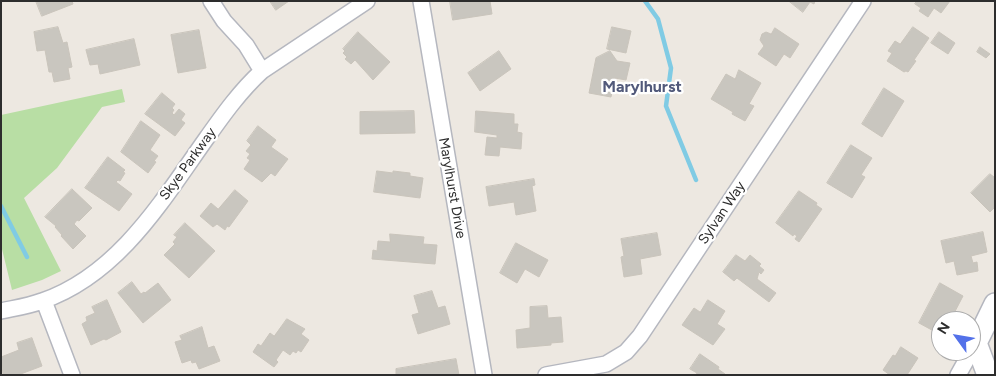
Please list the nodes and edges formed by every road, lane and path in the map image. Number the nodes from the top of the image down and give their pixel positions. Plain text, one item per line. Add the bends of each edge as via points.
1 (211, 1) edge
2 (367, 1) edge
3 (421, 1) edge
4 (863, 1) edge
5 (262, 72) junction
6 (44, 301) junction
7 (995, 304) edge
8 (1, 311) edge
9 (981, 333) edge
10 (981, 356) edge
11 (966, 361) edge
12 (72, 375) edge
13 (484, 375) edge
14 (546, 375) edge
15 (958, 375) edge
16 (988, 375) edge

1 - 5 street
2 - 5 street, Skye Parkway
3 - 13 street, Marylhurst Drive
4 - 14 street, Sylvan Way via 640,336 626,352 606,364
5 - 6 street, Skye Parkway via 236,98 119,253 88,277
6 - 8 street, Skye Parkway
6 - 12 street
7 - 9 street
10 - 16 street
11 - 15 street

